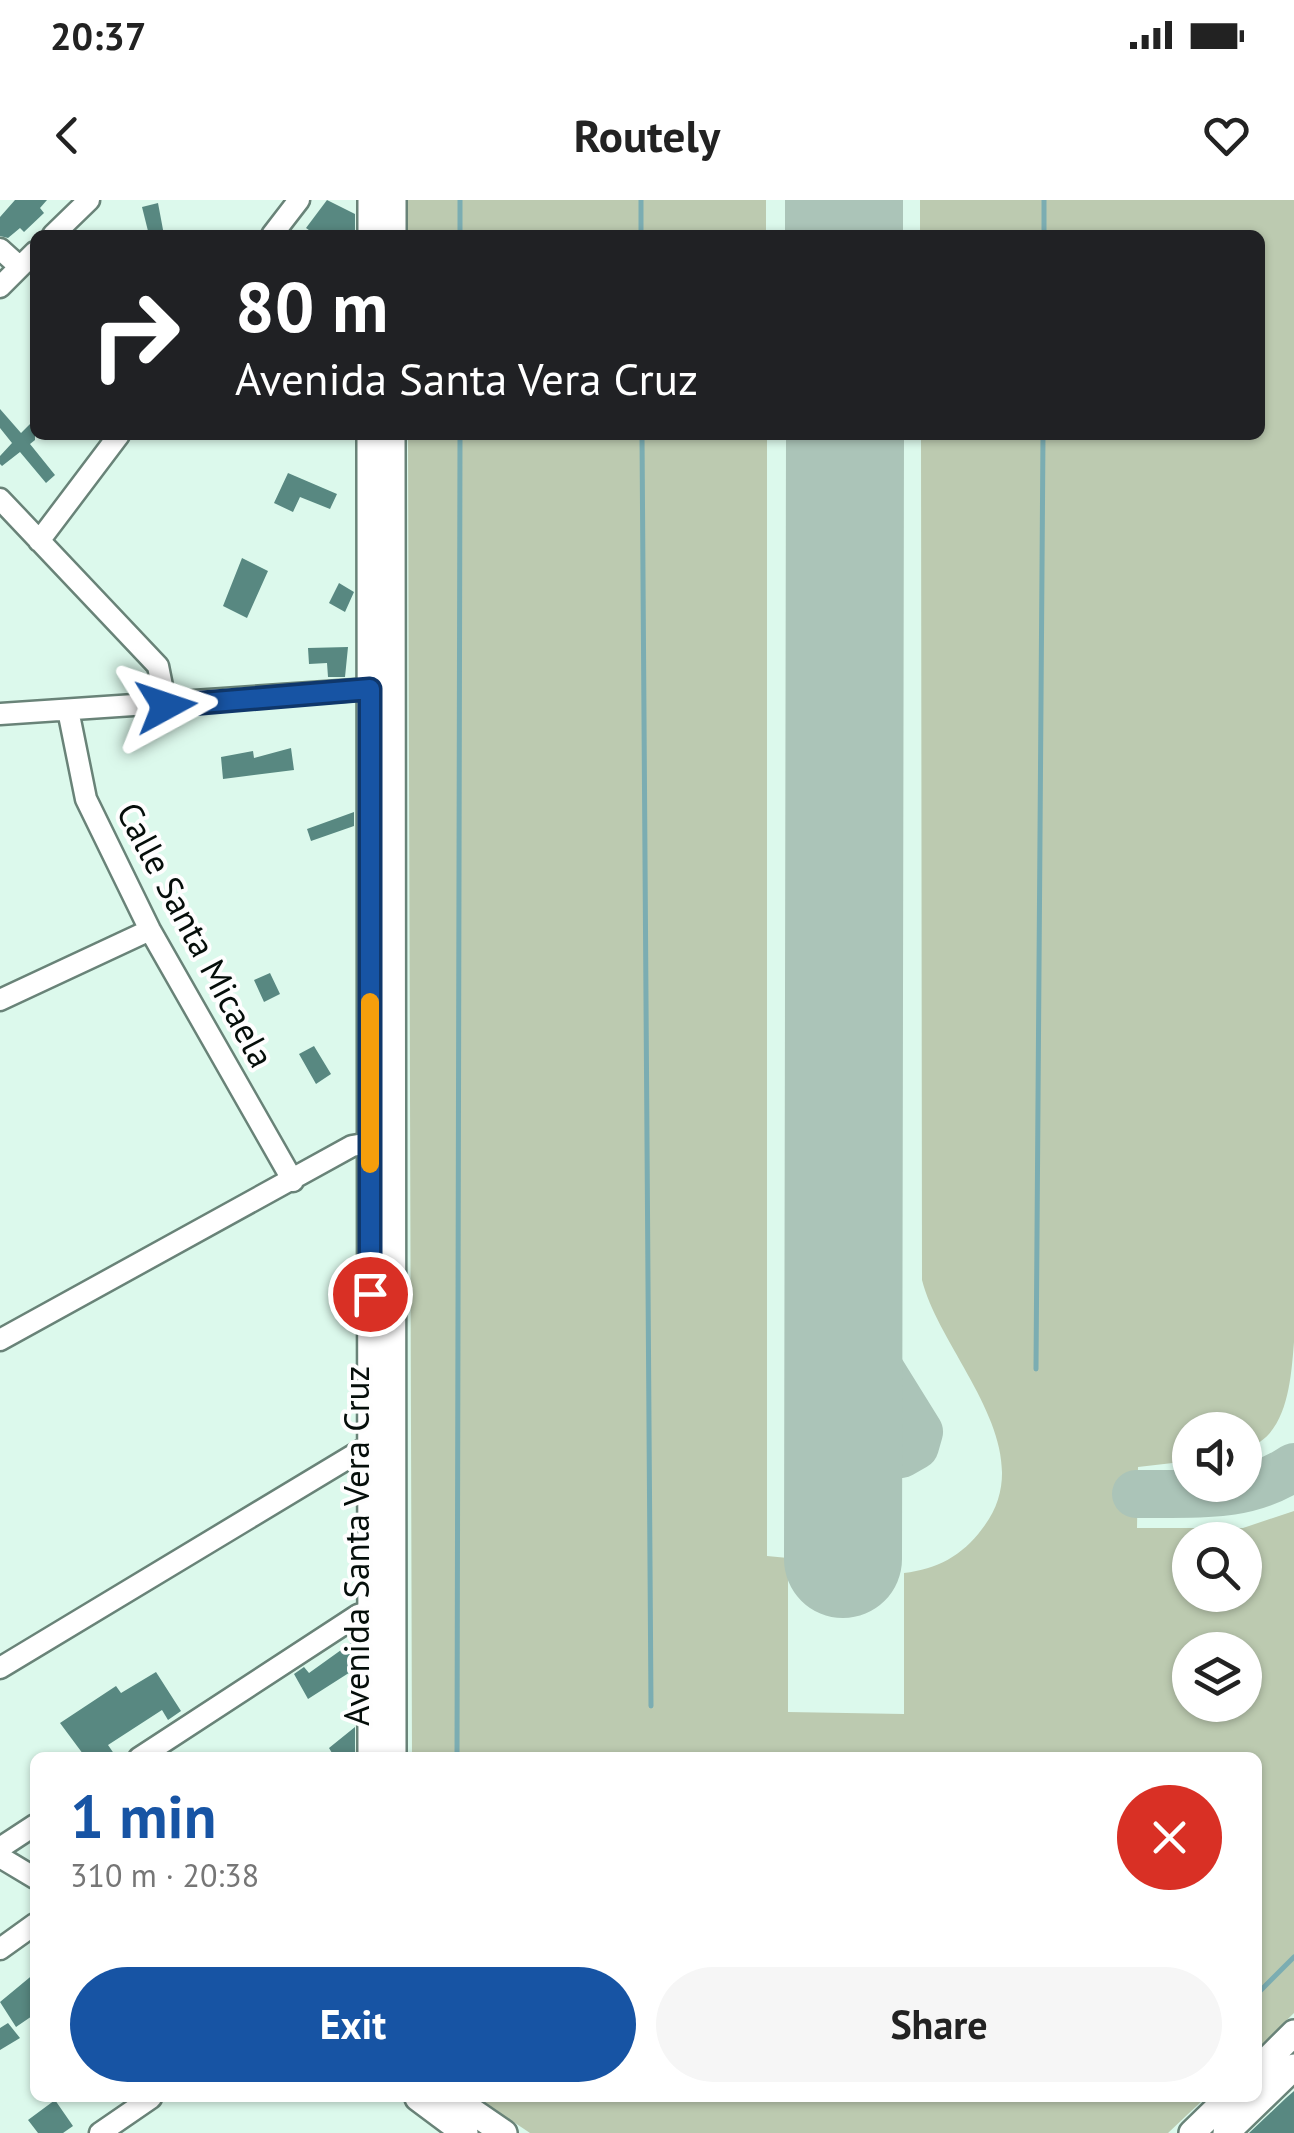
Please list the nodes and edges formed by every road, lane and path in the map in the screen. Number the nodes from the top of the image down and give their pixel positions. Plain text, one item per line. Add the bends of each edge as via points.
1 (89, 200) edge
2 (299, 200) edge
3 (371, 200) edge
4 (393, 200) edge
5 (58, 230) edge
6 (276, 230) edge
7 (371, 230) edge
8 (393, 230) edge
9 (0, 249) edge
10 (27, 260) edge
11 (0, 287) edge
12 (114, 440) edge
13 (370, 440) edge
14 (392, 440) edge
15 (0, 499) edge
16 (39, 540) junction
17 (370, 689) junction
18 (166, 706) junction
19 (68, 710) junction
20 (0, 714) edge
21 (150, 930) junction
22 (0, 1000) edge
23 (370, 1142) junction
24 (293, 1181) junction
25 (0, 1340) edge
26 (370, 1445) junction
27 (371, 1610) junction
28 (0, 1668) edge
29 (148, 1752) edge
30 (371, 1752) edge
31 (393, 1752) edge
32 (30, 1828) edge
33 (0, 1848) edge
34 (0, 1857) edge
35 (30, 1875) edge
36 (30, 1928) edge
37 (0, 1949) edge
38 (1294, 2034) edge
39 (1262, 2065) edge
40 (1294, 2067) edge
41 (1262, 2098) edge
42 (145, 2102) edge
43 (423, 2102) edge
44 (459, 2102) edge
45 (1224, 2102) edge
46 (1258, 2102) edge
47 (100, 2133) edge
48 (465, 2133) edge
49 (504, 2133) edge
50 (1192, 2133) edge
51 (1226, 2133) edge

1 - 5 street
2 - 6 street
3 - 7 main road
4 - 8 main road
9 - 10 street
10 - 11 street
12 - 16 street
13 - 17 main road, Avenida Santa Vera Cruz
14 - 31 main road, Avenida Santa Vera Cruz
15 - 16 street
16 - 18 street via 158,666
17 - 18 street
17 - 23 main road, Avenida Santa Vera Cruz
18 - 19 street
19 - 20 street
19 - 21 street, Calle Santa Micaela via 86,799
21 - 22 street
21 - 24 street, Calle Santa Micaela
23 - 24 street
23 - 26 main road, Avenida Santa Vera Cruz
24 - 25 street
26 - 27 main road, Avenida Santa Vera Cruz
26 - 28 street
27 - 29 street
27 - 30 main road, Avenida Santa Vera Cruz
32 - 33 street
34 - 35 street
36 - 37 street
38 - 39 main road
40 - 41 main road
42 - 47 street
43 - 48 main road
44 - 49 main road
45 - 50 main road
46 - 51 main road

